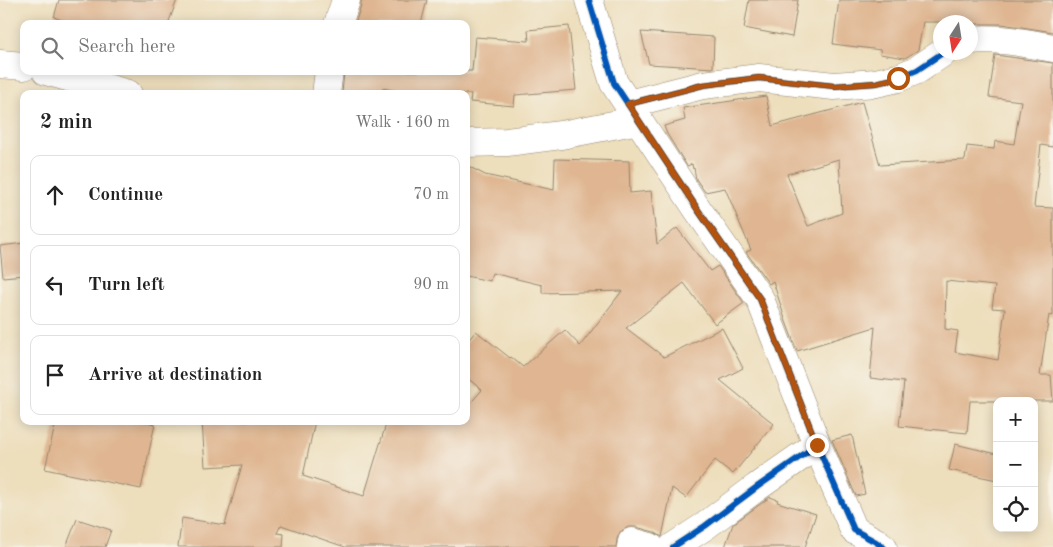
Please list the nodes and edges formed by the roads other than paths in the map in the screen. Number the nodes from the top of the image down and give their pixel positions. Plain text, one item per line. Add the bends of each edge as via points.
1 (346, 0) edge
2 (589, 0) edge
3 (339, 20) edge
4 (978, 39) edge
5 (1053, 48) edge
6 (933, 59) edge
7 (0, 64) edge
8 (20, 66) edge
9 (60, 75) edge
10 (328, 75) edge
11 (114, 90) edge
12 (327, 90) edge
13 (633, 112) junction
14 (470, 144) edge
15 (817, 445) junction
16 (631, 547) edge
17 (650, 547) edge
18 (673, 547) edge
19 (883, 547) edge

1 - 3 street
2 - 13 street via 614,83
4 - 5 street
6 - 13 street via 898,78 876,83 834,86 759,78 703,85
7 - 8 street
9 - 11 street
10 - 12 street
13 - 14 street via 561,136
13 - 15 street via 760,299
15 - 18 street
15 - 19 street via 854,530
16 - 17 street via 632,542

